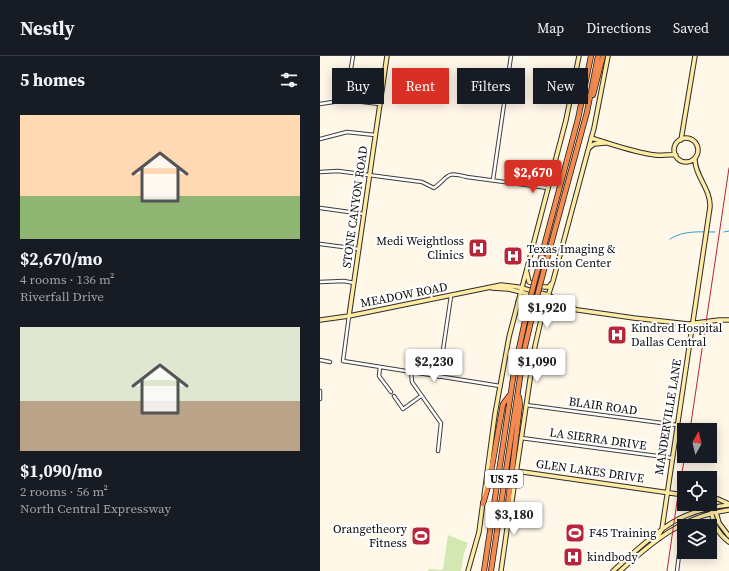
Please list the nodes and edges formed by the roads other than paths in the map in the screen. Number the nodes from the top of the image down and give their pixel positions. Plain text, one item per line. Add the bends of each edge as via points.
1 (353, 56) edge
2 (387, 56) edge
3 (511, 56) edge
4 (580, 56) edge
5 (591, 56) edge
6 (598, 56) edge
7 (604, 56) edge
8 (608, 56) edge
9 (695, 56) edge
10 (351, 68) edge
11 (384, 77) edge
12 (332, 102) edge
13 (320, 104) edge
14 (380, 104) edge
15 (587, 112) junction
16 (682, 129) junction
17 (375, 135) junction
18 (592, 138) junction
19 (687, 138) junction
20 (320, 139) edge
21 (681, 140) junction
22 (604, 143) junction
23 (589, 148) junction
24 (675, 150) junction
25 (664, 155) junction
26 (676, 155) junction
27 (694, 158) junction
28 (689, 161) junction
29 (696, 167) junction
30 (320, 172) edge
31 (369, 175) junction
32 (493, 180) junction
33 (548, 188) junction
34 (320, 208) edge
35 (364, 214) junction
36 (320, 244) edge
37 (359, 249) junction
38 (526, 272) junction
39 (553, 281) junction
40 (320, 282) edge
41 (354, 283) junction
42 (492, 288) junction
43 (522, 288) junction
44 (430, 290) dead end
45 (521, 292) junction
46 (548, 295) junction
47 (451, 296) junction
48 (432, 300) junction
49 (546, 300) junction
50 (518, 302) junction
51 (575, 309) junction
52 (543, 311) junction
53 (349, 316) junction
54 (320, 320) edge
55 (729, 320) edge
56 (692, 324) junction
57 (320, 360) edge
58 (330, 362) dead end
59 (380, 367) junction
60 (411, 372) junction
61 (439, 376) junction
62 (500, 386) junction
63 (518, 387) junction
64 (320, 391) edge
65 (391, 392) dead end
66 (510, 395) junction
67 (394, 396) dead end
68 (421, 396) junction
69 (320, 399) edge
70 (526, 405) junction
71 (677, 423) edge
72 (677, 425) joint
73 (521, 438) junction
74 (438, 451) dead end
75 (672, 458) junction
76 (516, 471) junction
77 (667, 492) junction
78 (677, 494) edge
79 (717, 498) edge
80 (483, 504) junction
81 (729, 504) edge
82 (717, 506) edge
83 (729, 510) edge
84 (699, 511) edge
85 (714, 512) junction
86 (664, 515) junction
87 (705, 515) junction
88 (694, 519) edge
89 (712, 519) edge
90 (714, 519) edge
91 (674, 522) junction
92 (508, 523) junction
93 (677, 527) edge
94 (662, 530) junction
95 (718, 531) edge
96 (729, 536) edge
97 (656, 540) junction
98 (729, 542) edge
99 (679, 559) edge
100 (629, 560) junction
101 (468, 571) edge
102 (484, 571) edge
103 (491, 571) edge
104 (501, 571) edge
105 (613, 571) edge
106 (620, 571) edge
107 (677, 571) edge

1 - 10 street
2 - 11 street, STONE CANYON ROAD
3 - 32 street
4 - 33 street via 573,94
5 - 66 highway, US 75, bridge via 578,119 528,307
6 - 15 highway, US 75
7 - 15 highway
8 - 18 street
9 - 16 street
12 - 13 street
14 - 17 street, STONE CANYON ROAD
15 - 63 highway, US 75, bridge via 534,308
16 - 19 street
16 - 21 street
17 - 20 street via 347,132
17 - 31 street, STONE CANYON ROAD
18 - 22 street
18 - 23 street
19 - 21 street
19 - 27 street via 696,144 698,151
21 - 24 street via 676,144
22 - 23 street via 594,144
22 - 25 street via 642,153
23 - 39 street
24 - 25 street
24 - 26 street
25 - 26 street
26 - 28 street via 682,160
27 - 28 street
27 - 29 street, MANDERVILLE LANE
28 - 29 street, MANDERVILLE LANE
29 - 56 street, MANDERVILLE LANE via 710,198
30 - 31 street via 336,170
31 - 32 street via 422,182 434,188 446,176 455,174
31 - 35 street, STONE CANYON ROAD
32 - 33 street
33 - 38 street
34 - 35 street
35 - 37 street, STONE CANYON ROAD
36 - 37 street
37 - 41 street, STONE CANYON ROAD
38 - 39 street via 529,282 547,287
38 - 43 street
39 - 46 street
40 - 41 street
41 - 53 street, STONE CANYON ROAD
42 - 43 street, MEADOW ROAD via 501,285
42 - 45 street, MEADOW ROAD
42 - 47 street, MEADOW ROAD
43 - 45 street
43 - 46 street, MEADOW ROAD
44 - 48 street
45 - 49 street, MEADOW ROAD
45 - 50 street
46 - 49 street
46 - 51 street, MEADOW ROAD
47 - 48 street, MEADOW ROAD
47 - 61 street
48 - 53 street, MEADOW ROAD
49 - 51 street, MEADOW ROAD
49 - 52 street
50 - 52 street via 523,300 540,304
50 - 62 street
51 - 56 street, MEADOW ROAD
52 - 70 street via 533,355
53 - 54 street, MEADOW ROAD
53 - 59 street, STONE CANYON ROAD via 343,361
55 - 56 street, MEADOW ROAD
56 - 71 street, MANDERVILLE LANE
57 - 58 street
59 - 60 street
59 - 65 street via 379,376
60 - 61 street
60 - 68 street via 412,382
61 - 62 street
62 - 80 street
63 - 92 highway via 520,404 508,503
63 - 103 highway, US 75
64 - 69 street
66 - 80 highway via 503,404
66 - 102 highway, US 75
67 - 68 street via 403,409
68 - 74 street via 441,422
70 - 72 street, BLAIR ROAD
70 - 73 street
72 - 75 street, MANDERVILLE LANE
73 - 75 street, LA SIERRA DRIVE
73 - 76 street
75 - 77 street, MANDERVILLE LANE
76 - 77 street, GLEN LAKES DRIVE
76 - 92 street
77 - 78 street, GLEN LAKES DRIVE
77 - 86 street, MANDERVILLE LANE
79 - 81 street
80 - 101 street via 479,532
81 - 82 street
83 - 85 street
84 - 91 street
85 - 87 street
85 - 90 street
85 - 96 street
86 - 91 street via 668,521
86 - 94 street, MANDERVILLE LANE
87 - 88 street
87 - 89 street
91 - 94 street
92 - 104 street
93 - 97 street
94 - 97 street
94 - 100 street
95 - 98 street
97 - 100 street
99 - 107 street
100 - 105 street
100 - 106 street

